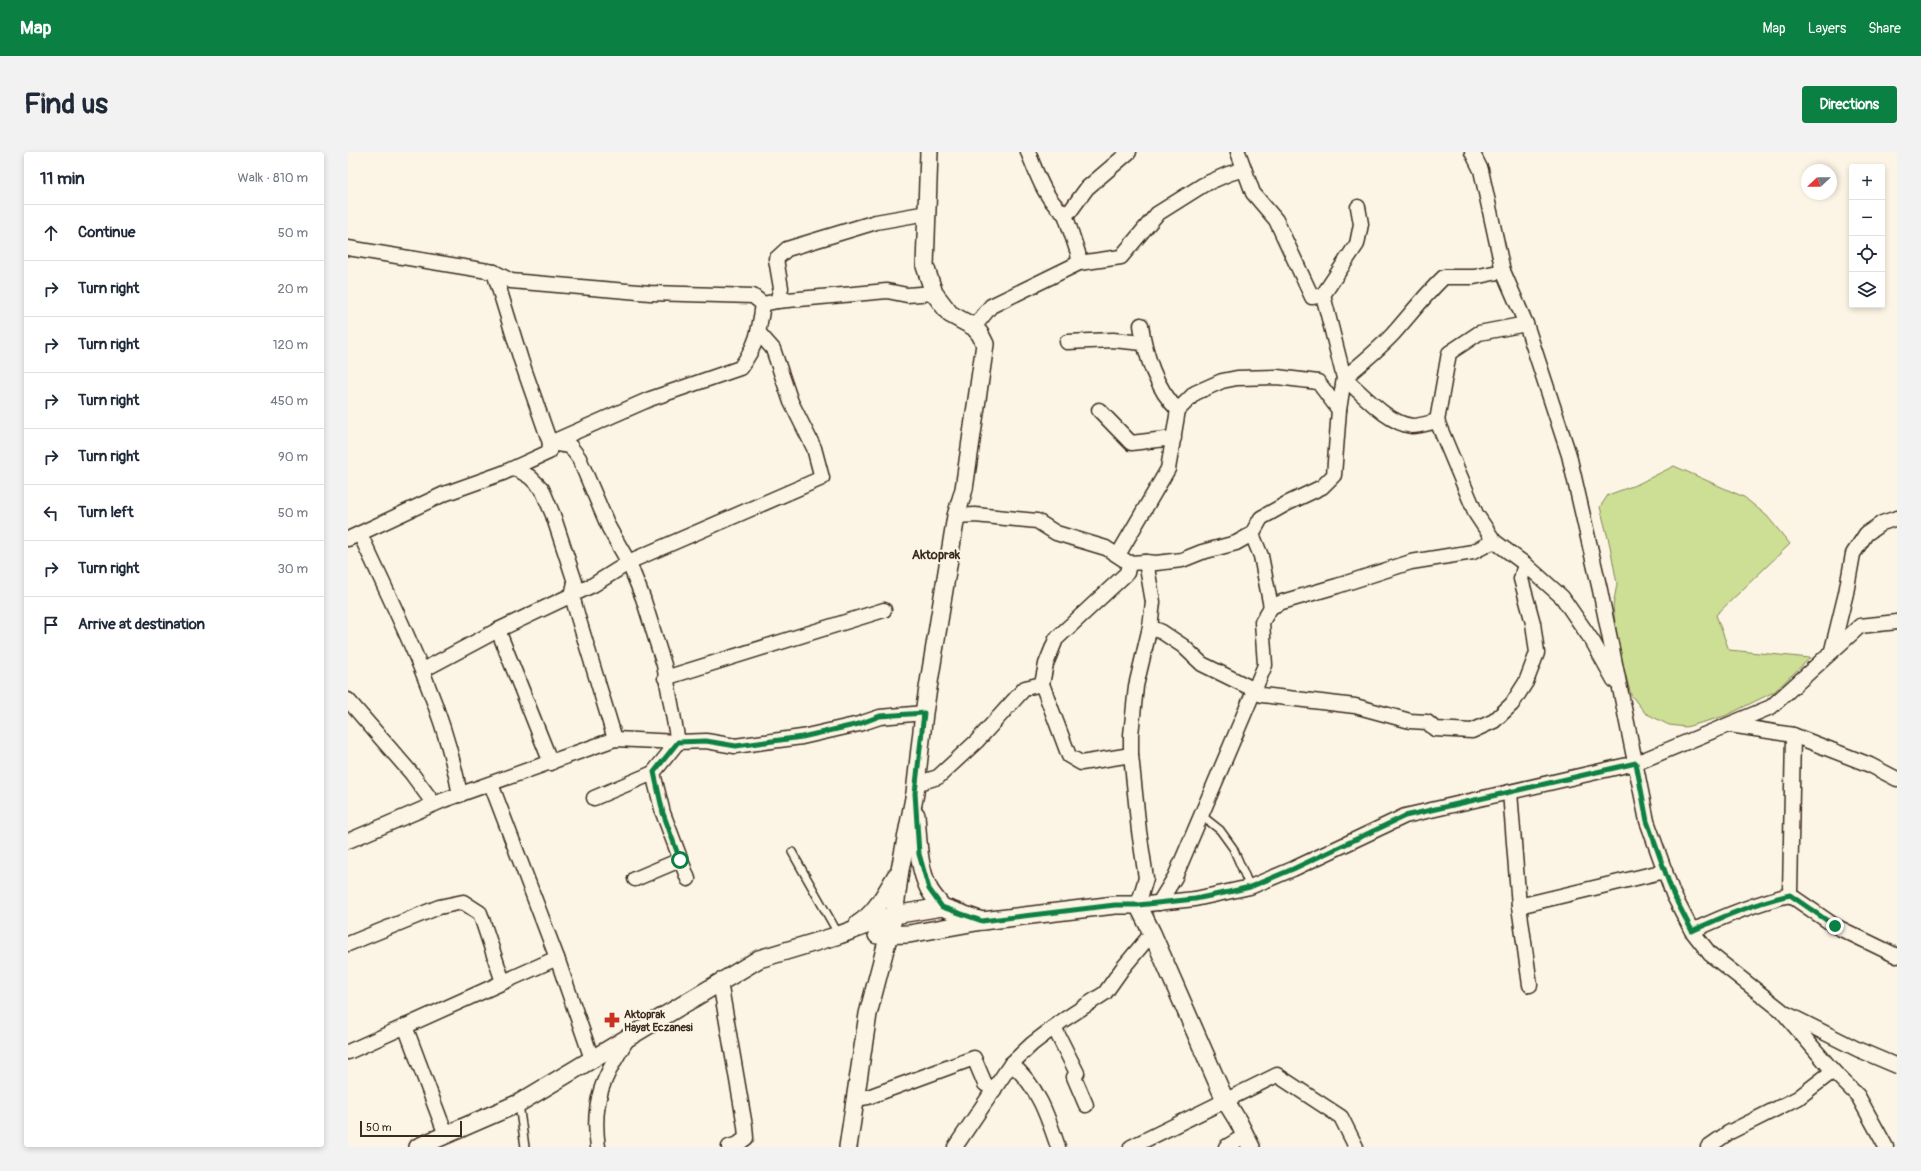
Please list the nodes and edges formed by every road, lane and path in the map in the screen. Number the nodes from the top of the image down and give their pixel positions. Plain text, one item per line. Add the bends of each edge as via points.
1 (928, 152) edge
2 (1028, 152) edge
3 (1129, 152) edge
4 (1238, 152) edge
5 (1472, 152) edge
6 (1244, 169) junction
7 (1358, 206) dead end
8 (927, 212) junction
9 (1065, 214) junction
10 (348, 248) edge
11 (1079, 263) junction
12 (1503, 271) junction
13 (494, 272) junction
14 (934, 293) junction
15 (1323, 295) junction
16 (777, 301) junction
17 (763, 304) junction
18 (1526, 324) junction
19 (1141, 325) dead end
20 (974, 327) junction
21 (759, 332) junction
22 (1067, 342) dead end
23 (1143, 343) junction
24 (1344, 378) junction
25 (1099, 410) dead end
26 (1178, 410) junction
27 (1339, 410) junction
28 (1437, 421) junction
29 (1174, 438) junction
30 (550, 442) junction
31 (515, 468) junction
32 (956, 516) junction
33 (1897, 518) edge
34 (1252, 534) junction
35 (354, 536) edge
36 (1494, 542) junction
37 (1123, 559) junction
38 (1146, 562) junction
39 (629, 563) junction
40 (1525, 564) junction
41 (572, 596) junction
42 (1271, 607) junction
43 (884, 610) dead end
44 (1897, 622) edge
45 (1150, 627) junction
46 (498, 630) junction
47 (1832, 650) junction
48 (422, 670) junction
49 (665, 678) junction
50 (1042, 684) junction
51 (1255, 690) junction
52 (1621, 692) junction
53 (348, 700) edge
54 (924, 713) junction
55 (1730, 725) junction
56 (1793, 735) junction
57 (616, 739) junction
58 (678, 742) junction
59 (1131, 755) junction
60 (550, 763) junction
61 (1636, 763) junction
62 (654, 772) junction
63 (1897, 779) edge
64 (491, 784) junction
65 (915, 789) junction
66 (1510, 792) junction
67 (460, 795) junction
68 (594, 798) dead end
69 (434, 804) junction
70 (1201, 815) junction
71 (348, 841) edge
72 (792, 852) dead end
73 (680, 860) junction
74 (900, 870) junction
75 (1664, 871) junction
76 (635, 879) dead end
77 (688, 879) dead end
78 (1250, 887) junction
79 (1790, 895) junction
80 (1159, 903) junction
81 (1138, 905) junction
82 (1519, 906) junction
83 (942, 907) junction
84 (894, 915) junction
85 (982, 921) junction
86 (1692, 931) junction
87 (1152, 933) junction
88 (839, 935) junction
89 (887, 935) junction
90 (348, 944) edge
91 (1897, 956) edge
92 (557, 958) junction
93 (502, 982) junction
94 (720, 982) junction
95 (1530, 985) dead end
96 (1781, 1010) junction
97 (405, 1026) junction
98 (1054, 1027) junction
99 (628, 1038) junction
100 (348, 1052) edge
101 (592, 1059) junction
102 (1011, 1064) junction
103 (1897, 1066) edge
104 (1833, 1072) junction
105 (994, 1090) junction
106 (855, 1099) junction
107 (1225, 1100) junction
108 (519, 1103) junction
109 (1086, 1105) dead end
110 (446, 1135) junction
111 (1248, 1141) edge
112 (418, 1147) edge
113 (525, 1147) edge
114 (598, 1147) edge
115 (729, 1147) edge
116 (848, 1147) edge
117 (955, 1147) edge
118 (1058, 1147) edge
119 (1131, 1147) edge
120 (1226, 1147) edge
121 (1356, 1147) edge
122 (1708, 1147) edge
123 (1886, 1147) edge

1 - 8 street
2 - 9 street via 1049,198
3 - 9 street via 1088,188
4 - 6 street
5 - 12 street via 1481,170
6 - 11 street via 1203,185 1157,214 1121,257
6 - 15 street via 1253,193 1276,220 1312,298
7 - 15 street via 1361,224 1357,244
8 - 14 street via 926,266
8 - 16 street via 876,222 787,250 776,259 782,288
9 - 11 street
10 - 13 street
11 - 20 street via 991,306
12 - 18 street
12 - 24 street via 1474,277 1444,277 1367,360
13 - 17 street via 511,281 650,294 753,296
13 - 30 street
14 - 16 street via 907,294 887,291
14 - 20 street via 950,314
15 - 24 street
16 - 17 street
17 - 21 street
18 - 28 street via 1479,333 1449,353
18 - 52 street via 1569,455
19 - 23 street
20 - 32 street via 985,344 964,489
21 - 30 street via 749,356 740,368 650,399
21 - 39 street via 773,349 791,402 814,448 822,478
22 - 23 street via 1113,340
23 - 26 street via 1158,382
24 - 27 street
24 - 28 street via 1387,416 1399,422 1413,426
25 - 29 street via 1131,443
26 - 27 street via 1195,393 1222,382 1238,378 1277,377 1318,382
26 - 29 street
27 - 34 street via 1334,475 1322,487 1261,518
28 - 36 street via 1476,514
29 - 37 street via 1168,469
30 - 31 street via 549,452
30 - 39 street via 570,446 579,458 609,528
31 - 35 street via 444,494
31 - 41 street via 530,477 542,489 575,582
32 - 37 street via 975,515 1038,521 1056,533 1106,548
32 - 54 street
33 - 47 street via 1882,523 1866,534 1853,554
34 - 38 street via 1236,543 1182,560
34 - 42 street via 1260,556
35 - 48 street
36 - 40 street
36 - 42 street via 1473,552 1411,562 1386,569
37 - 38 street
37 - 50 street via 1127,573 1056,639 1046,664
38 - 45 street via 1152,602
39 - 41 street
39 - 49 street via 662,657
40 - 51 street via 1521,579 1533,623 1537,653 1526,682 1512,704 1494,721 1472,731 1435,728 1427,722 1410,721 1355,706 1262,695
40 - 52 street via 1562,596 1593,642
41 - 46 street
41 - 57 street
42 - 51 street via 1262,622 1265,665
43 - 49 street
44 - 47 street via 1860,626
45 - 51 street via 1183,646 1202,664
45 - 59 street via 1136,686
46 - 48 street
46 - 60 street
47 - 55 street via 1771,707
48 - 67 street via 455,768
49 - 58 street
50 - 59 street via 1069,756 1081,763
50 - 65 street via 1025,688 977,741 938,777
51 - 70 street
52 - 61 street
53 - 69 street via 412,774
54 - 58 street via 880,716 859,724 802,737 736,746 706,741
54 - 65 street
55 - 56 street
55 - 61 street
56 - 63 street via 1870,765
56 - 79 street
57 - 58 street
57 - 60 street
58 - 62 street
59 - 81 street via 1146,878
60 - 64 street
61 - 66 street
61 - 75 street via 1647,821
62 - 68 street
62 - 73 street via 663,813
64 - 67 street
64 - 92 street
65 - 74 street
65 - 83 street via 919,854 929,889
66 - 78 street via 1405,816
66 - 82 street
67 - 69 street
69 - 71 street
70 - 78 lane via 1220,830 1233,848
70 - 80 street via 1174,877
72 - 88 lane
73 - 76 street
73 - 77 street
74 - 84 street
74 - 88 street via 871,914
75 - 82 street
75 - 86 street
78 - 80 street via 1195,899
79 - 86 street via 1763,901 1722,916
79 - 91 street via 1835,926
80 - 81 street
81 - 85 street via 1115,905
81 - 87 street
82 - 95 street
83 - 84 street
83 - 85 street
84 - 88 street
84 - 89 street
85 - 89 street via 909,934
86 - 96 street via 1710,954
87 - 98 street via 1122,968 1106,993
87 - 107 street
88 - 89 street
88 - 94 street via 759,958
89 - 106 street via 868,1014
90 - 93 street via 439,906 463,902 480,913
92 - 93 street
92 - 101 street
93 - 97 street
94 - 99 street
94 - 115 street via 746,1138
96 - 103 street via 1857,1049
96 - 104 street
97 - 100 street
97 - 110 street
98 - 102 street
98 - 109 street via 1077,1073 1074,1077
99 - 101 street
99 - 114 street via 614,1060 598,1096
101 - 108 street
102 - 105 street
102 - 118 street via 1020,1071 1036,1092
104 - 122 street via 1798,1098 1728,1133
104 - 123 street via 1858,1096
105 - 106 street via 986,1084 974,1058 868,1097
105 - 117 street
106 - 116 street
107 - 111 street
107 - 119 street
107 - 121 street via 1277,1075 1341,1117
108 - 110 street
108 - 113 lane
110 - 112 street
111 - 120 street

